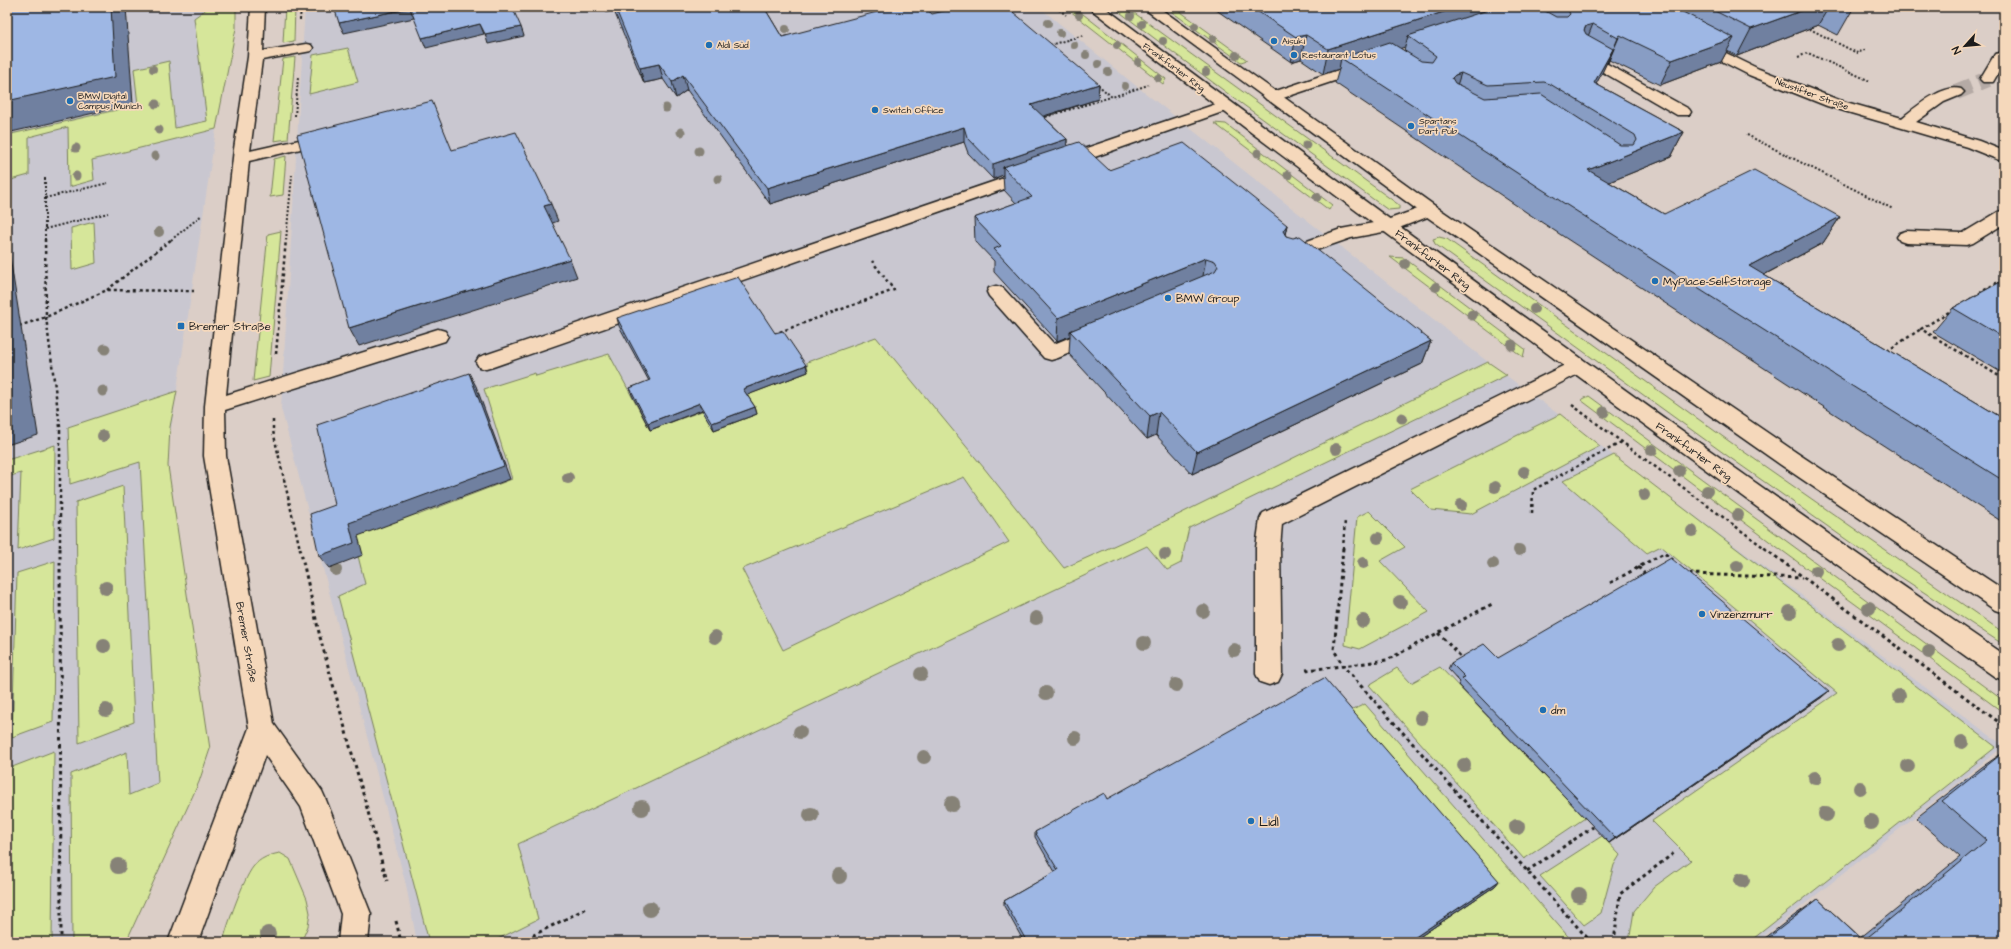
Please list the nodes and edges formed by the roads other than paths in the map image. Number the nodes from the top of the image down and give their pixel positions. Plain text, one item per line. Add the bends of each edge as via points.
1 (258, 7) edge
2 (1095, 7) edge
3 (1149, 7) edge
4 (1685, 36) edge
5 (303, 48) road end
6 (1582, 54) edge
7 (255, 56) junction
8 (2004, 56) edge
9 (1379, 62) edge
10 (1988, 79) tunnel mouth
11 (1956, 92) tunnel mouth
12 (1272, 96) junction
13 (1225, 106) junction
14 (1683, 112) dead end
15 (1905, 123) junction
16 (296, 146) road end
17 (2004, 157) edge
18 (242, 158) junction
19 (1429, 210) junction
20 (2004, 216) edge
21 (1388, 226) junction
22 (1906, 237) dead end
23 (1288, 254) edge
24 (996, 292) dead end
25 (1116, 326) edge
26 (438, 336) dead end
27 (486, 362) dead end
28 (1577, 366) junction
29 (216, 406) junction
30 (2004, 603) edge
31 (2004, 670) edge
32 (1269, 674) road end
33 (262, 728) junction
34 (183, 942) edge
35 (353, 942) edge

1 - 7 main road, Bremer Straße
2 - 13 main road, Frankfurter Ring
3 - 12 main road
4 - 15 main road, Neustifter Straße via 1754,72 1833,103
5 - 7 main road
6 - 14 main road
7 - 18 main road, Bremer Straße
8 - 10 main road via 2000,57
9 - 12 main road
11 - 15 main road via 1938,99
12 - 19 main road
13 - 21 main road, Frankfurter Ring
13 - 27 main road
15 - 17 main road, Neustifter Straße via 1973,144
16 - 18 main road
18 - 29 main road, Bremer Straße
19 - 21 main road, Frankfurter Ring
19 - 30 main road via 1789,459
20 - 22 main road via 1967,239
21 - 23 main road via 1347,232
21 - 28 main road, Frankfurter Ring
24 - 25 main road via 1051,353
26 - 29 main road
28 - 31 main road, Frankfurter Ring via 1851,565
28 - 32 main road via 1271,519 1268,548
29 - 33 main road, Bremer Straße via 215,456
33 - 34 main road
33 - 35 main road, Bremer Straße via 312,800 356,914

